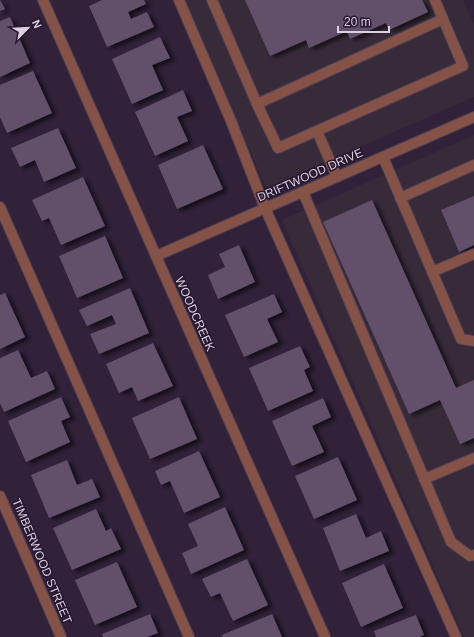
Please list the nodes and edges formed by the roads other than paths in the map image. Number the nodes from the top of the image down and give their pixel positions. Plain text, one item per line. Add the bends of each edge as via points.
1 (43, 0) edge
2 (178, 0) edge
3 (212, 0) edge
4 (435, 0) edge
5 (443, 19) junction
6 (257, 104) junction
7 (474, 116) edge
8 (317, 131) junction
9 (383, 157) junction
10 (474, 165) edge
11 (337, 177) junction
12 (303, 192) junction
13 (400, 198) junction
14 (0, 207) edge
15 (265, 208) junction
16 (474, 254) edge
17 (156, 256) junction
18 (432, 272) junction
19 (474, 341) edge
20 (474, 458) edge
21 (424, 479) junction
22 (0, 496) edge
23 (474, 555) edge
24 (61, 637) edge
25 (189, 637) edge
26 (325, 637) edge
27 (456, 637) edge

1 - 17 street, WOODCREEK
2 - 15 street via 231,121
3 - 6 street
4 - 5 street
5 - 6 street
5 - 8 street via 464,66
6 - 8 street via 278,148
7 - 9 street, DRIFTWOOD DRIVE
8 - 11 street
9 - 11 street, DRIFTWOOD DRIVE
9 - 13 street
10 - 13 street
11 - 12 street, DRIFTWOOD DRIVE
12 - 15 street, DRIFTWOOD DRIVE
12 - 21 street
13 - 18 street
14 - 25 street
15 - 17 street, DRIFTWOOD DRIVE
15 - 27 street
16 - 18 street
17 - 26 street, WOODCREEK
18 - 19 street via 461,339
20 - 21 street
21 - 23 street via 451,542 470,556
22 - 24 street, TIMBERWOOD STREET

